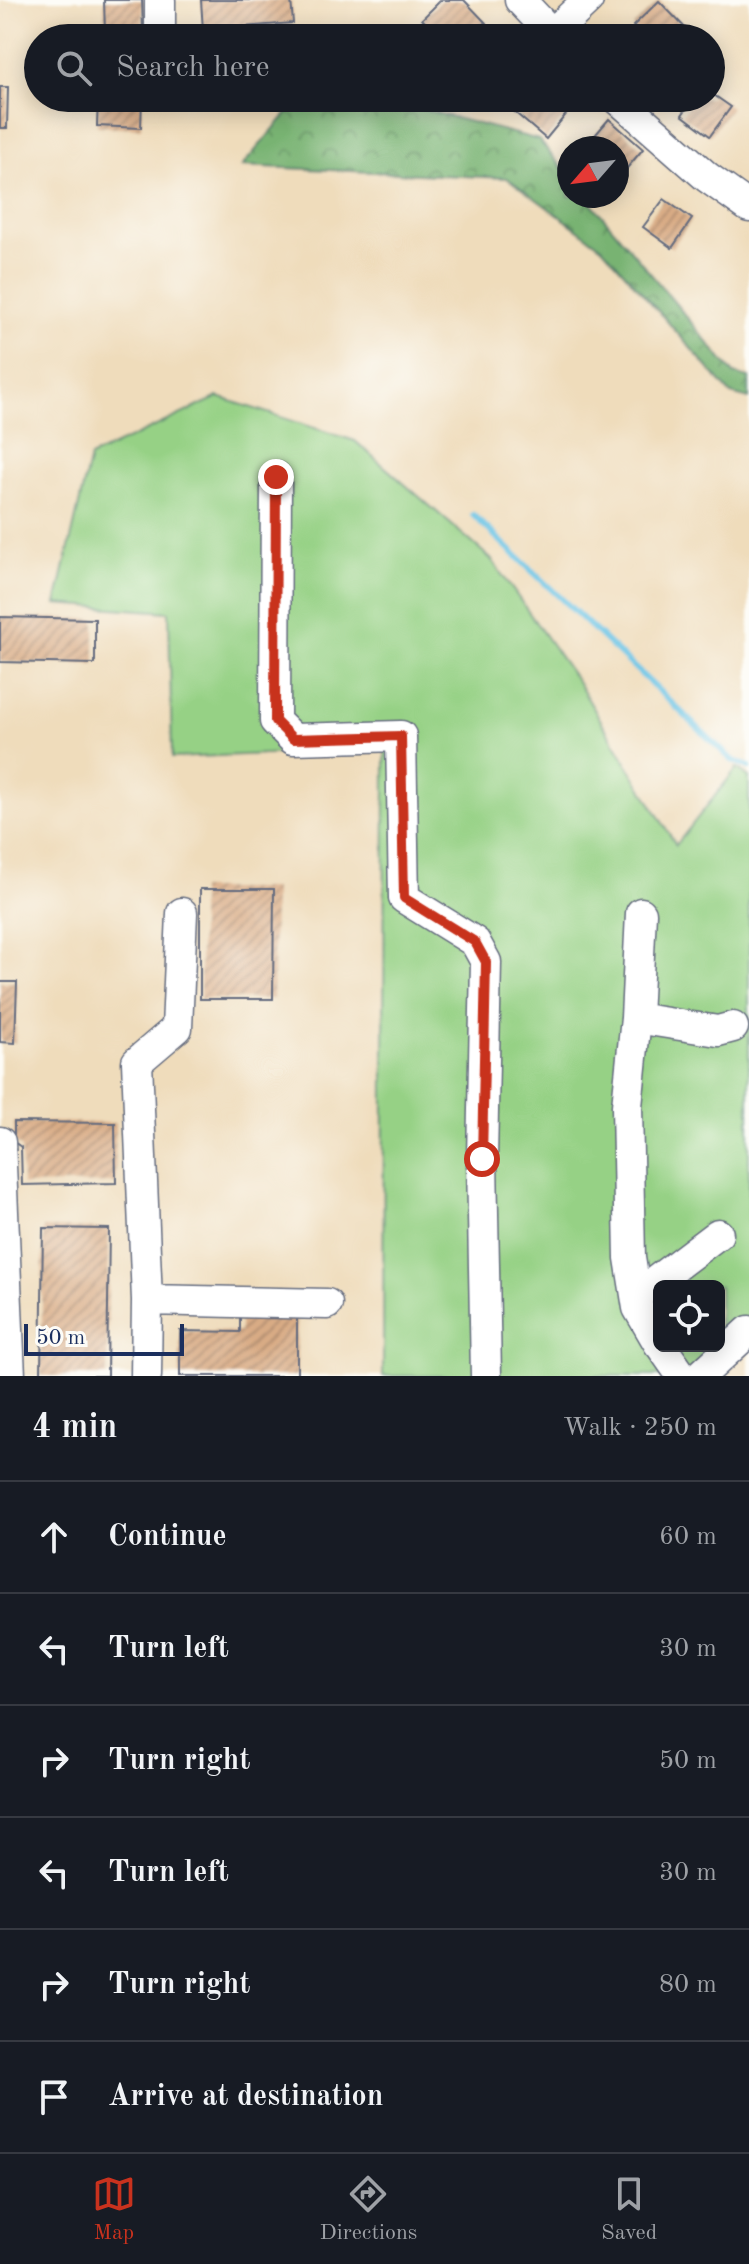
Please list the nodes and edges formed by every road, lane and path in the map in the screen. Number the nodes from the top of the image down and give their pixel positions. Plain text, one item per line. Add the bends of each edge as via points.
1 (160, 0) edge
2 (520, 0) edge
3 (588, 0) edge
4 (160, 24) edge
5 (543, 24) edge
6 (565, 24) edge
7 (633, 112) edge
8 (749, 207) edge
9 (276, 477) dead end
10 (182, 913) dead end
11 (641, 913) dead end
12 (636, 1018) junction
13 (733, 1027) dead end
14 (0, 1142) edge
15 (718, 1234) dead end
16 (636, 1296) junction
17 (147, 1300) junction
18 (327, 1304) dead end
19 (749, 1331) edge
20 (653, 1333) edge
21 (665, 1352) edge
22 (10, 1376) edge
23 (146, 1376) edge
24 (486, 1376) edge
25 (682, 1376) edge
26 (700, 1376) edge

1 - 4 street
2 - 5 street
3 - 6 street
7 - 8 street
9 - 24 street via 275,721 293,739 401,736 404,898 475,942 486,962
10 - 17 street via 177,1028 137,1062
11 - 12 street
12 - 13 street via 718,1031
12 - 16 street via 627,1106 630,1258
14 - 22 street
15 - 16 street
16 - 20 street
17 - 18 street
17 - 23 street
19 - 26 street
21 - 25 street

